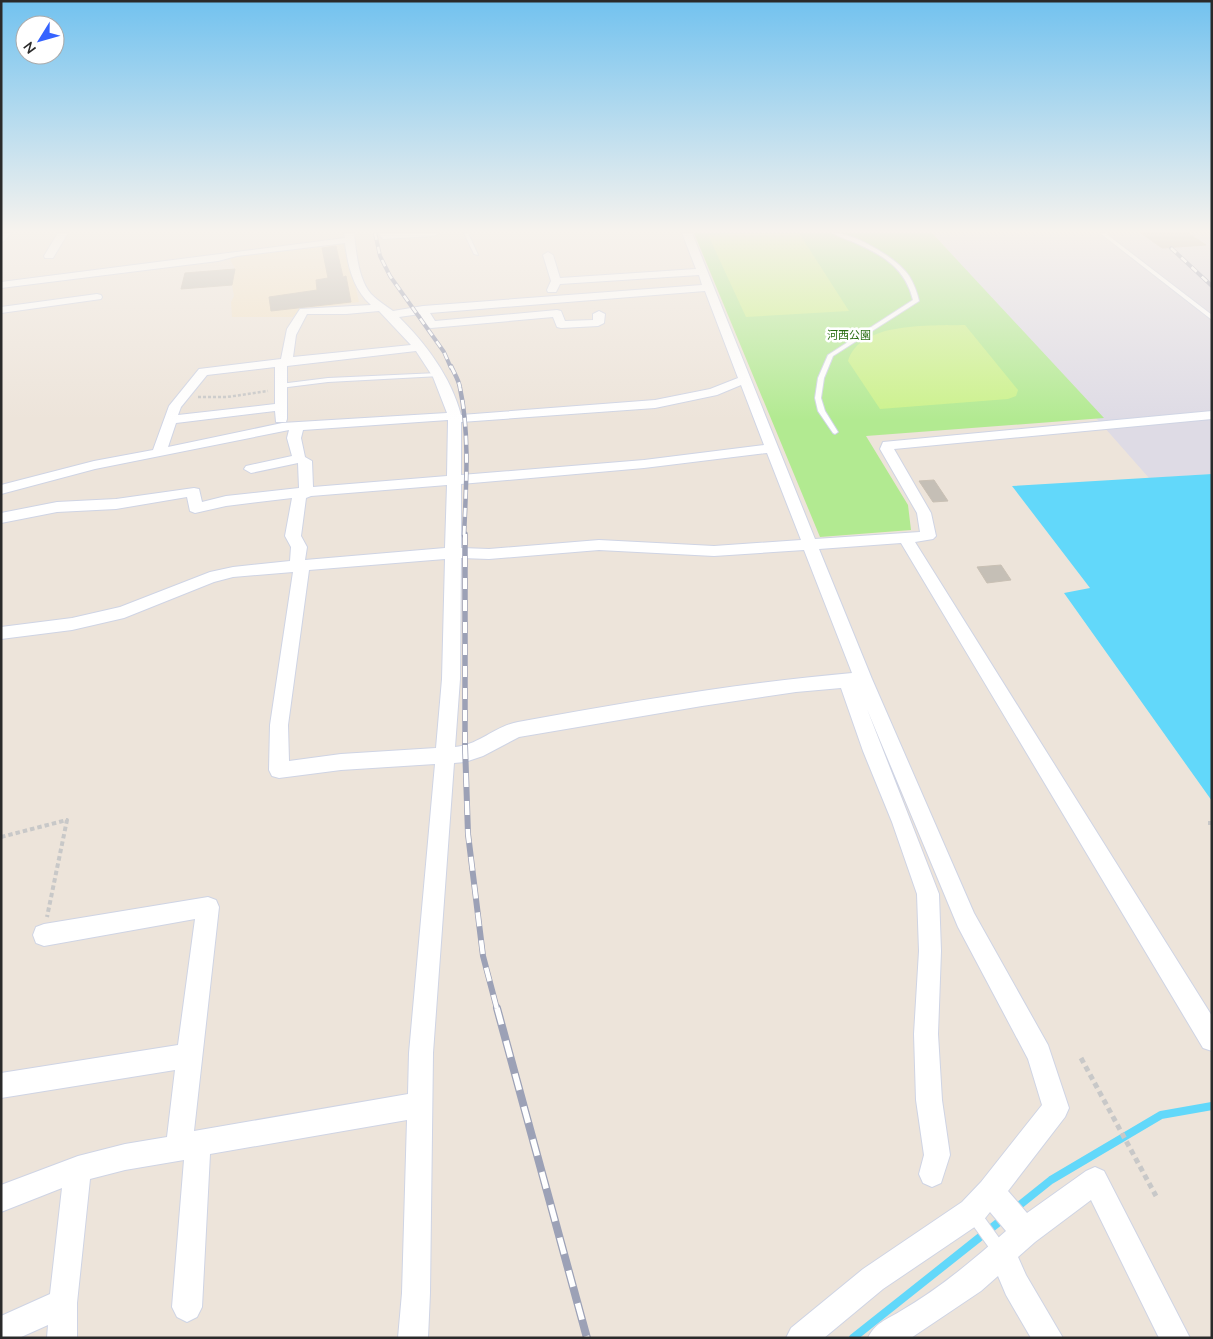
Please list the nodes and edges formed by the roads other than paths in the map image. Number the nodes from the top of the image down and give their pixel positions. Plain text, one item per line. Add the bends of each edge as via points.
1 (368, 295) edge
2 (548, 295) edge
3 (607, 295) edge
4 (712, 295) edge
5 (915, 295) edge
6 (1183, 295) edge
7 (97, 297) dead end
8 (545, 300) junction
9 (423, 309) junction
10 (1, 310) edge
11 (386, 311) junction
12 (599, 314) dead end
13 (1212, 318) edge
14 (418, 347) junction
15 (284, 362) junction
16 (438, 376) junction
17 (744, 380) junction
18 (280, 388) junction
19 (280, 407) junction
20 (1212, 416) edge
21 (455, 418) junction
22 (170, 420) junction
23 (297, 426) junction
24 (282, 427) junction
25 (835, 432) dead end
26 (772, 448) junction
27 (160, 452) junction
28 (299, 459) junction
29 (251, 469) dead end
30 (455, 479) junction
31 (1, 490) edge
32 (306, 492) junction
33 (1, 518) edge
34 (905, 538) junction
35 (810, 546) junction
36 (454, 553) junction
37 (302, 566) junction
38 (1, 633) edge
39 (855, 680) junction
40 (445, 756) junction
41 (44, 935) road end
42 (1212, 1040) edge
43 (189, 1055) junction
44 (1, 1086) edge
45 (419, 1106) junction
46 (188, 1146) junction
47 (78, 1169) junction
48 (932, 1174) dead end
49 (992, 1193) junction
50 (1, 1199) edge
51 (973, 1214) junction
52 (1024, 1231) junction
53 (1000, 1250) junction
54 (63, 1303) junction
55 (187, 1307) dead end
56 (1, 1331) edge
57 (62, 1338) edge
58 (413, 1338) edge
59 (801, 1338) edge
60 (883, 1338) edge
61 (1048, 1338) edge
62 (1175, 1338) edge

1 - 11 street
2 - 8 street
3 - 8 street
4 - 17 street
5 - 25 lane via 916,301 831,355 820,386 819,404
6 - 13 lane
7 - 10 street
8 - 9 street
9 - 11 street
9 - 12 street via 431,325 557,313 561,325 598,322
11 - 14 street
11 - 15 street via 304,311 288,340
14 - 15 street
14 - 16 street
15 - 18 street
15 - 22 street via 203,372 175,406
16 - 18 lane via 328,380
16 - 21 street via 450,397
17 - 21 street via 713,392 655,404
17 - 26 street
18 - 19 street
19 - 22 street
19 - 24 street
20 - 34 street via 888,444 886,449 924,513 928,536
21 - 23 street
21 - 30 street
22 - 27 street
23 - 24 street
23 - 28 street via 294,438
24 - 27 street
26 - 30 street via 644,464
26 - 35 street
27 - 31 street via 94,465
28 - 29 street
28 - 32 street via 304,462
30 - 32 street
30 - 36 street
32 - 33 street via 226,501 195,508 194,492 116,504 57,507
32 - 37 street via 299,496 294,536 299,547 297,565
34 - 35 street
34 - 42 street
35 - 36 street via 714,551 599,545 489,554
35 - 39 street
36 - 37 street
36 - 40 street via 451,679
37 - 38 street via 218,575 124,612 72,624
37 - 40 street via 279,725 279,770 341,762
39 - 40 street via 796,685 515,730 476,751
39 - 48 street via 872,751 928,894 930,951 926,1034 929,1100 937,1155
39 - 49 street via 966,920 1039,1054 1056,1108
40 - 45 street
41 - 43 street via 208,907
43 - 44 street
43 - 46 street
45 - 46 street
45 - 58 street
46 - 47 street
46 - 55 street
47 - 50 street
47 - 54 street
49 - 51 street
49 - 52 street
51 - 53 lane
51 - 59 street via 873,1279
52 - 53 street
52 - 62 street via 1095,1180
53 - 60 street via 971,1281
53 - 61 street via 1016,1285
54 - 56 street
54 - 57 street

